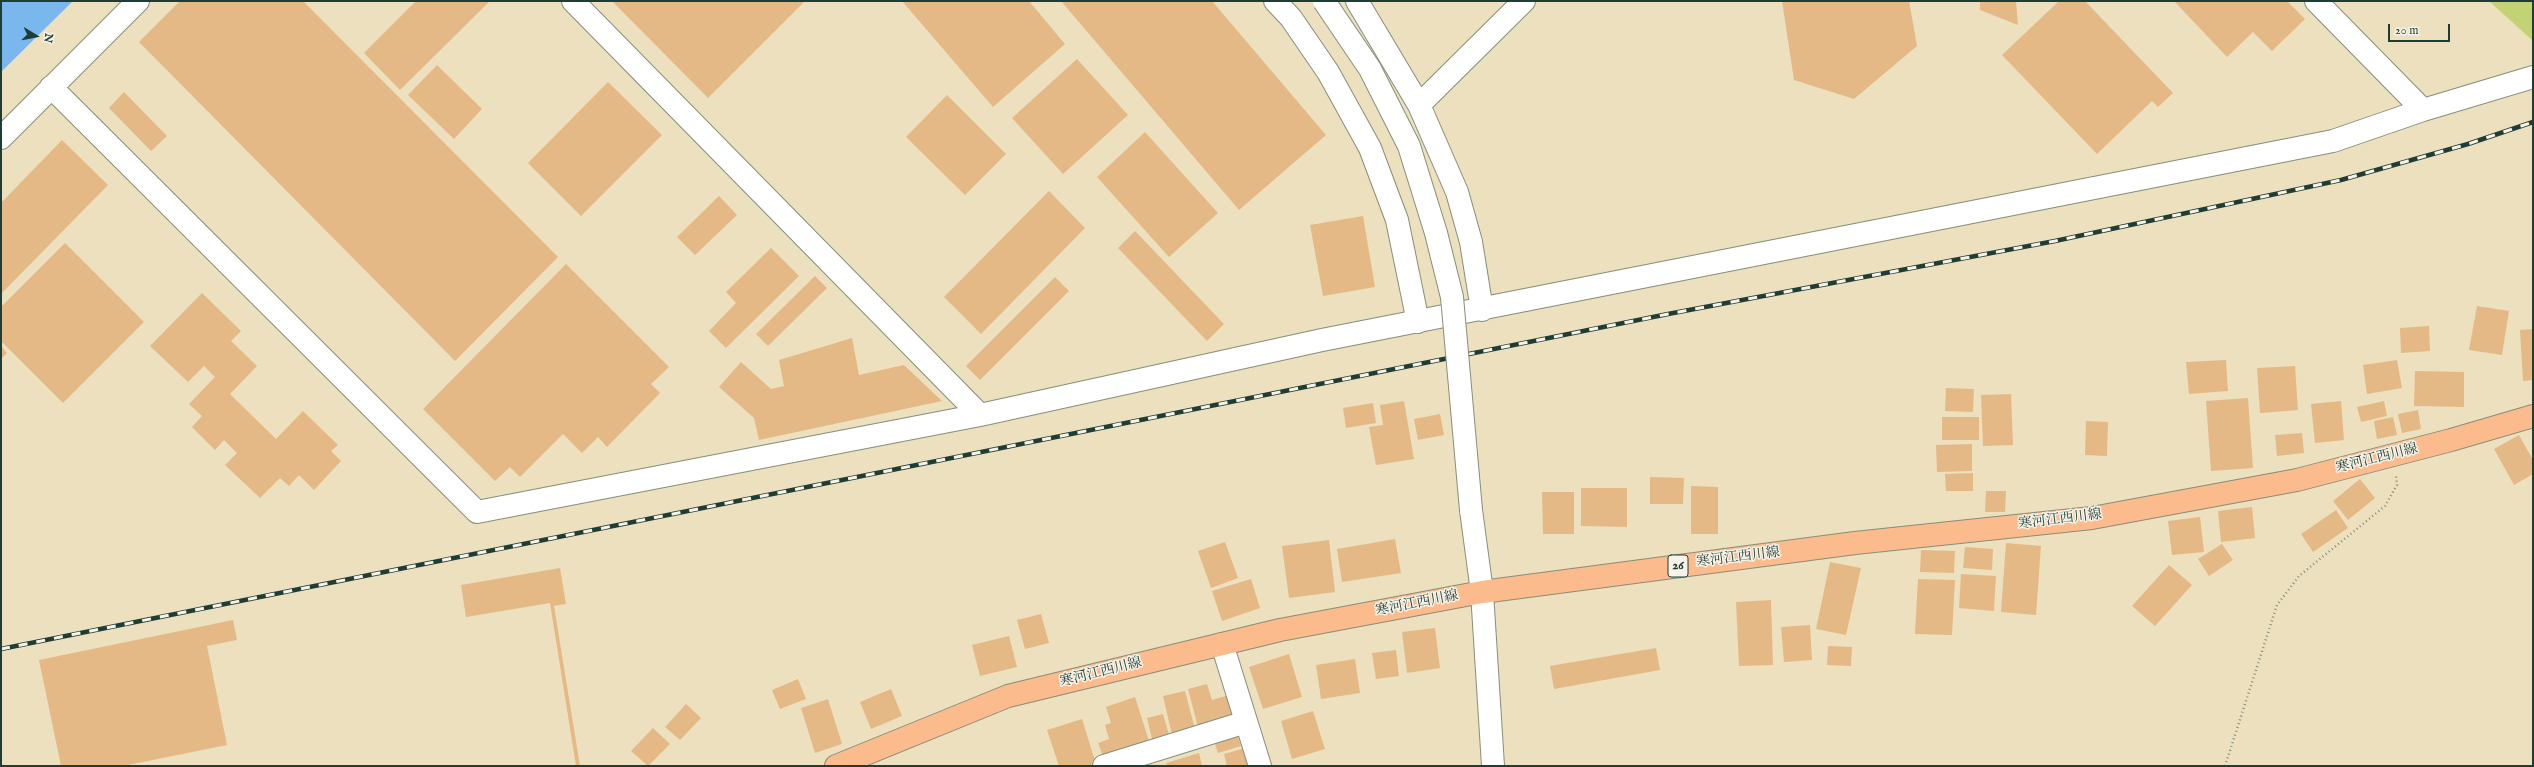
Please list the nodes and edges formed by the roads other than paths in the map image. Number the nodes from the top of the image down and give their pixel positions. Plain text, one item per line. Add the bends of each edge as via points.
1 (138, 1) edge
2 (573, 1) edge
3 (1275, 1) edge
4 (1324, 1) edge
5 (1357, 1) edge
6 (1524, 1) edge
7 (2316, 1) edge
8 (2533, 77) edge
9 (51, 88) junction
10 (1419, 106) junction
11 (2423, 110) junction
12 (1, 138) edge
13 (1482, 310) junction
14 (1418, 322) junction
15 (980, 415) junction
16 (2533, 416) edge
17 (1482, 592) junction
18 (1222, 644) junction
19 (1246, 722) junction
20 (836, 766) edge
21 (1104, 766) edge
22 (1260, 766) edge
23 (1493, 766) edge

1 - 9 street
2 - 15 street
3 - 14 street via 1291,18 1328,72 1370,148 1397,220
4 - 17 street, bridge via 1370,69 1409,146 1436,233 1452,297
5 - 10 street
6 - 10 street
7 - 11 street
8 - 11 street
9 - 12 street
9 - 15 street via 477,512
10 - 13 street via 1456,192 1471,242
11 - 13 street via 2333,141
13 - 14 street
14 - 15 street via 1322,340
16 - 17 main road, 寒河江西川線 / 26 via 2297,480 2092,518 1855,543
17 - 18 main road, 寒河江西川線 / 26 via 1280,630
17 - 23 street
18 - 19 street
18 - 20 main road, 寒河江西川線 / 26 via 1008,696
19 - 21 street
19 - 22 street

